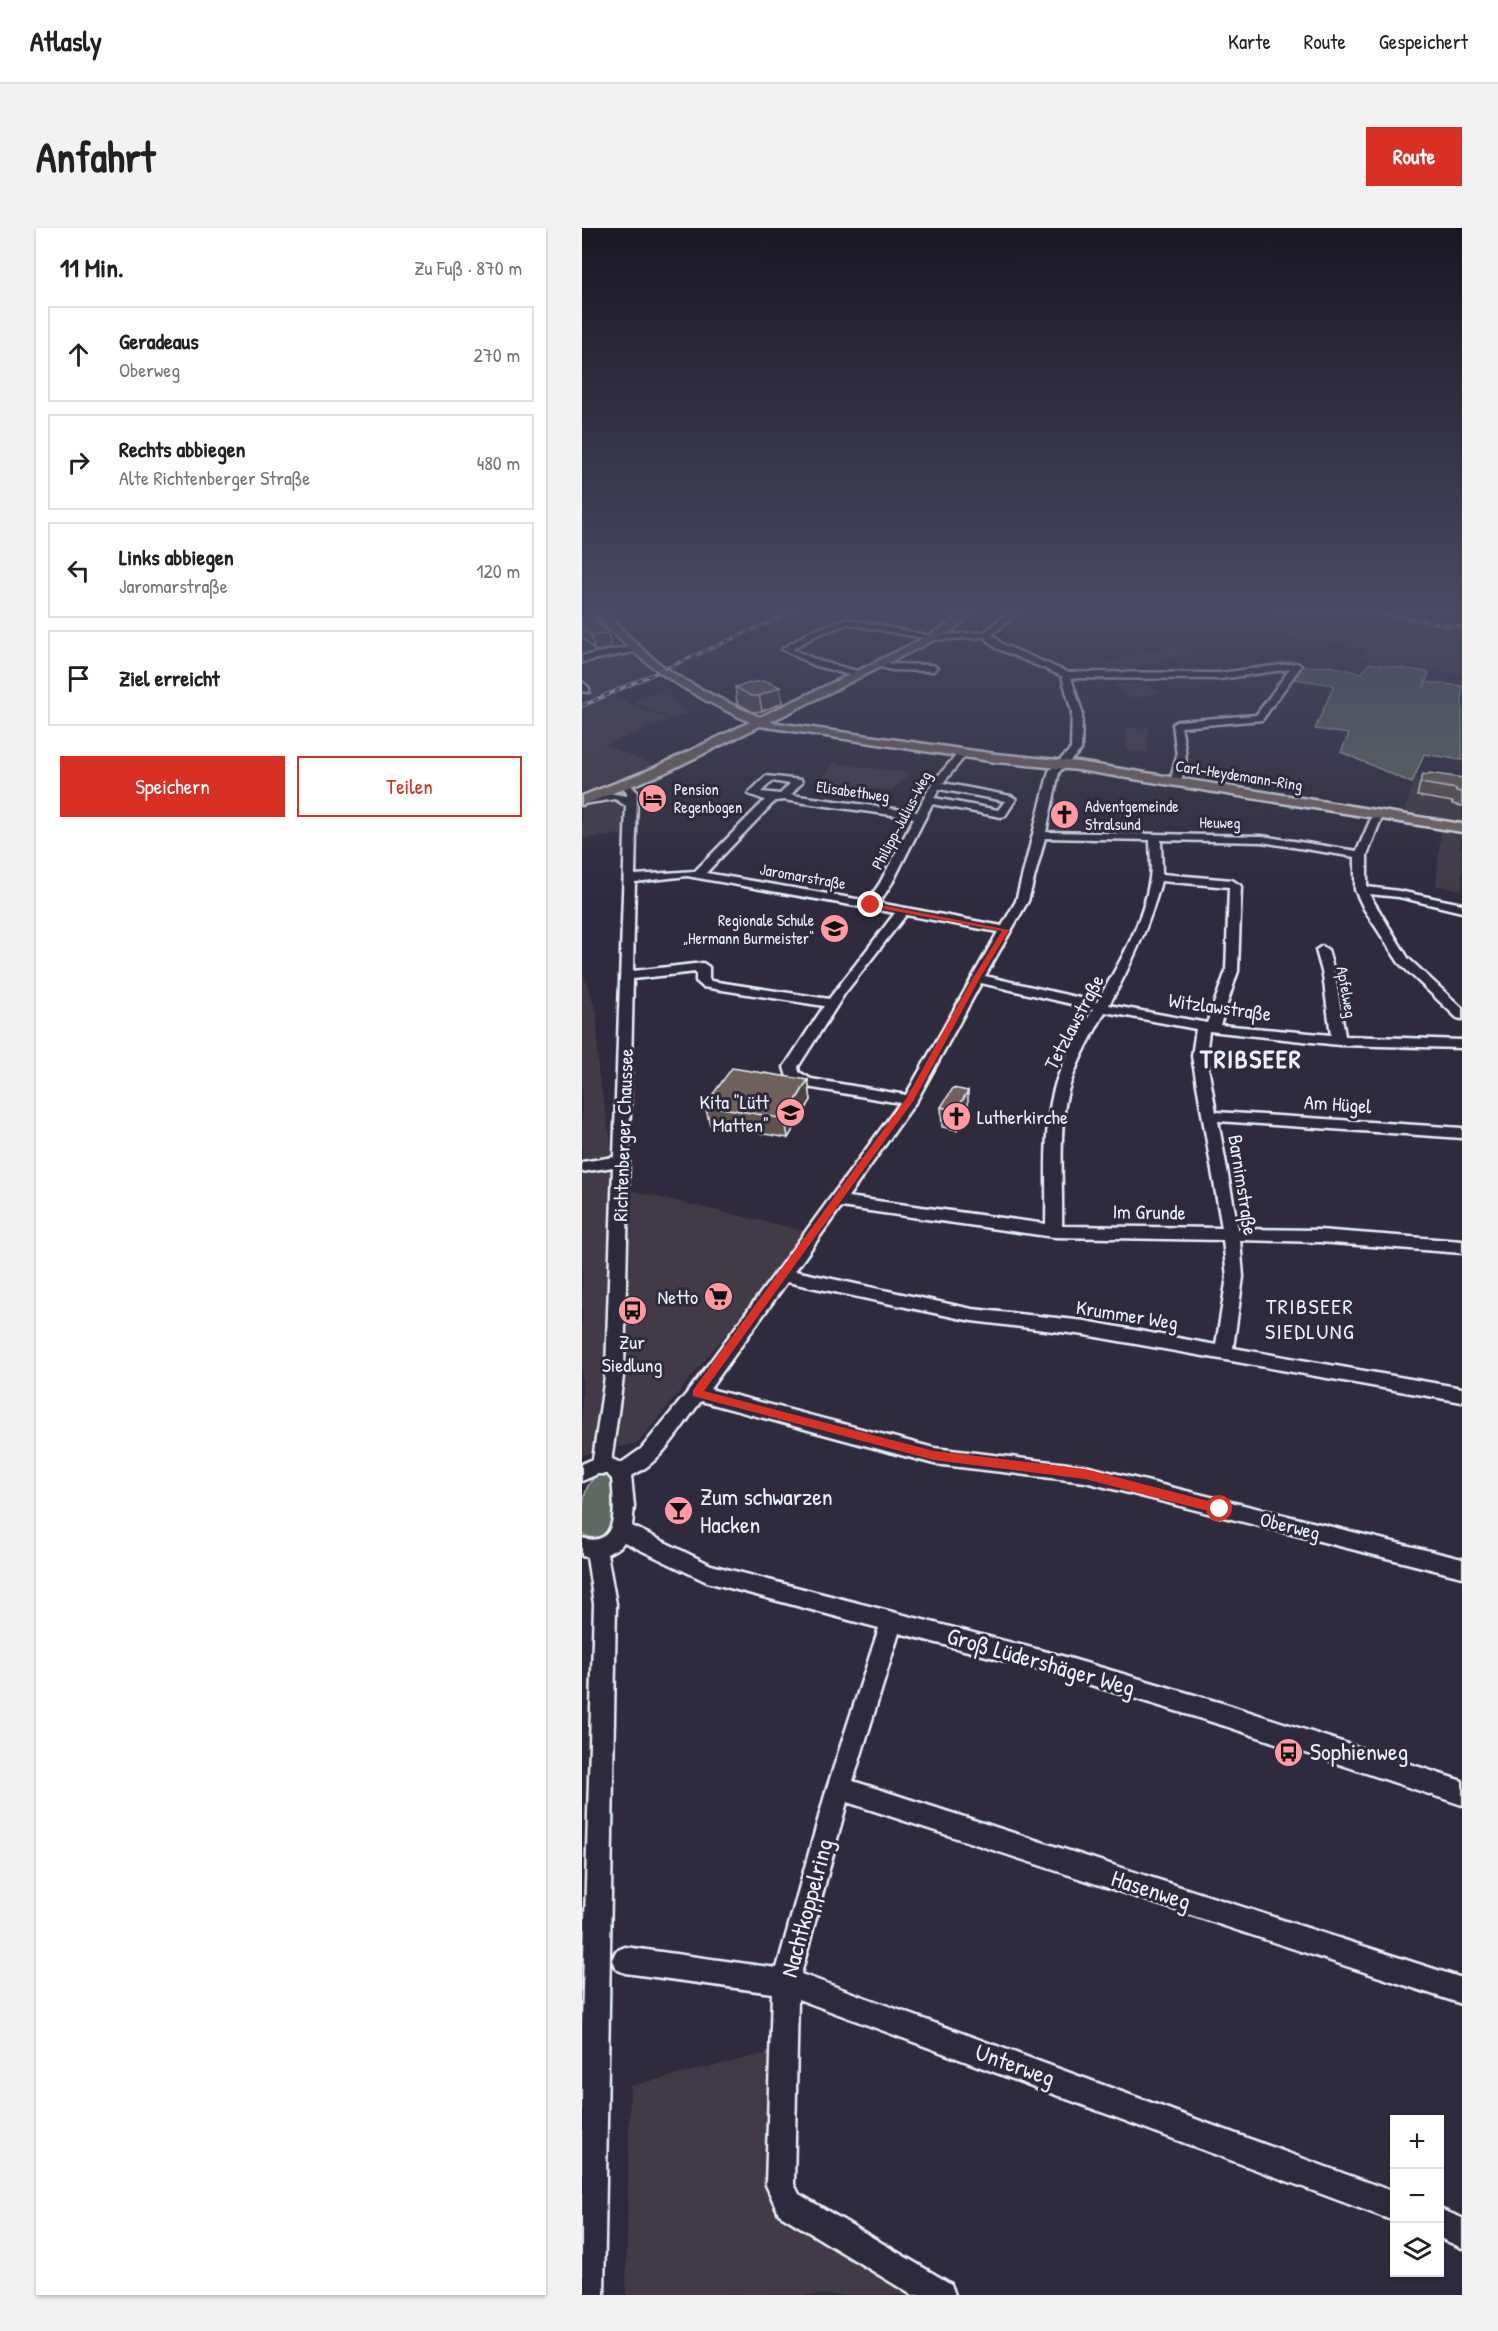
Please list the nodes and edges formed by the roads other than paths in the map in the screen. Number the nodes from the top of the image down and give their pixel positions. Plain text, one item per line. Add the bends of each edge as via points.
1 (721, 704) edge
2 (795, 704) edge
3 (1075, 704) edge
4 (1269, 704) edge
5 (731, 710) junction
6 (758, 722) junction
7 (732, 735) junction
8 (963, 753) junction
9 (1059, 765) junction
10 (1175, 782) junction
11 (625, 785) junction
12 (936, 785) junction
13 (928, 800) junction
14 (582, 801) edge
15 (631, 805) junction
16 (1378, 814) junction
17 (919, 815) junction
18 (1462, 828) edge
19 (1040, 835) junction
20 (1155, 837) junction
21 (1361, 855) junction
22 (697, 875) junction
23 (1156, 877) junction
24 (629, 879) junction
25 (1361, 890) junction
26 (871, 905) junction
27 (1462, 908) edge
28 (902, 912) junction
29 (1006, 930) junction
30 (1322, 950) dead end
31 (627, 976) junction
32 (976, 978) junction
33 (832, 1003) junction
34 (1100, 1007) junction
35 (1462, 1015) edge
36 (1208, 1027) junction
37 (1339, 1041) junction
38 (1462, 1044) edge
39 (910, 1100) junction
40 (1210, 1116) junction
41 (1462, 1133) edge
42 (622, 1161) junction
43 (582, 1167) edge
44 (837, 1201) junction
45 (1054, 1231) junction
46 (1231, 1235) junction
47 (1462, 1247) edge
48 (785, 1275) junction
49 (1224, 1352) junction
50 (697, 1393) junction
51 (1462, 1395) edge
52 (611, 1468) junction
53 (582, 1473) edge
54 (621, 1530) junction
55 (589, 1548) edge
56 (1462, 1568) edge
57 (892, 1620) junction
58 (839, 1788) junction
59 (1462, 1792) edge
60 (625, 1960) dead end
61 (786, 1982) junction
62 (1462, 1991) edge
63 (1390, 2204) edge
64 (1444, 2226) edge
65 (1462, 2233) edge
66 (589, 2295) edge
67 (940, 2295) edge

1 - 5 main road, Carl-Heydemann-Ring
2 - 6 main road
3 - 9 street via 1076,750
4 - 10 street via 1259,718 1178,724 1181,766
5 - 6 main road, Carl-Heydemann-Ring
5 - 7 main road via 739,725
6 - 7 main road
6 - 8 main road, Carl-Heydemann-Ring
7 - 11 main road
8 - 9 main road, Carl-Heydemann-Ring
8 - 12 street, Philipp-Julius-Weg
9 - 10 main road, Carl-Heydemann-Ring
9 - 19 street via 1054,771
10 - 16 main road, Carl-Heydemann-Ring
11 - 14 main road
11 - 15 street, Richtenberger Chaussee via 632,792
12 - 13 street, Philipp-Julius-Weg
12 - 13 street via 1011,799 1001,814
13 - 17 street, Philipp-Julius-Weg
14 - 15 street via 616,796
15 - 24 street, Richtenberger Chaussee
16 - 18 main road, Carl-Heydemann-Ring
16 - 21 street
17 - 22 street, Elisabethweg via 778,797
17 - 26 street, Philipp-Julius-Weg
19 - 20 street, Heuweg
19 - 29 street via 1022,901
20 - 21 street, Heuweg via 1262,839
20 - 23 street, Tetzlawstraße
21 - 25 street
22 - 24 street, Jaromarstraße
22 - 26 street, Jaromarstraße
23 - 34 street, Tetzlawstraße via 1130,957
23 - 36 street, Barnimstraße via 1235,886 1232,971
24 - 31 street, Richtenberger Chaussee
25 - 27 street
25 - 35 street via 1403,960
26 - 28 street, Jaromarstraße
28 - 29 street, Jaromarstraße
28 - 33 street
29 - 32 street
30 - 37 street, Apfelweg
31 - 33 street via 703,967 702,981 708,984
31 - 42 street, Richtenberger Chaussee
32 - 34 street, Witzlawstraße
32 - 39 street
33 - 39 street via 791,1067 792,1074 807,1083
34 - 36 street, Witzlawstraße
34 - 45 street, Tetzlawstraße via 1060,1093
36 - 37 street, Witzlawstraße
36 - 40 street, Barnimstraße via 1199,1056
37 - 38 street, Witzlawstraße
39 - 44 street
40 - 41 street, Am Hügel
40 - 46 street, Barnimstraße
42 - 43 street
42 - 52 street, Richtenberger Chaussee via 615,1370 603,1455
44 - 45 street, Im Grunde
44 - 48 street
45 - 46 street, Im Grunde
46 - 47 street, Im Grunde via 1319,1236
46 - 49 street, Barnimstraße via 1235,1277
48 - 49 street, Krummer Weg via 972,1315 1085,1328
48 - 50 street
49 - 51 street, Krummer Weg
50 - 52 street via 648,1455 634,1466
50 - 56 street, Oberweg via 934,1456 1085,1474
52 - 53 street
52 - 54 street, Richtenberger Chaussee via 622,1478
54 - 55 street via 615,1539
54 - 57 street, Groß Lüdershäger Weg via 707,1573
55 - 66 street via 605,1604
57 - 58 street, Nachtkoppelring
57 - 59 street, Groß Lüdershäger Weg via 1055,1664
58 - 61 street, Nachtkoppelring
58 - 62 street, Hasenweg
60 - 61 street, Unterweg
61 - 63 street, Unterweg
61 - 67 street, Nachtkoppelring via 780,2185 789,2204
64 - 65 street

